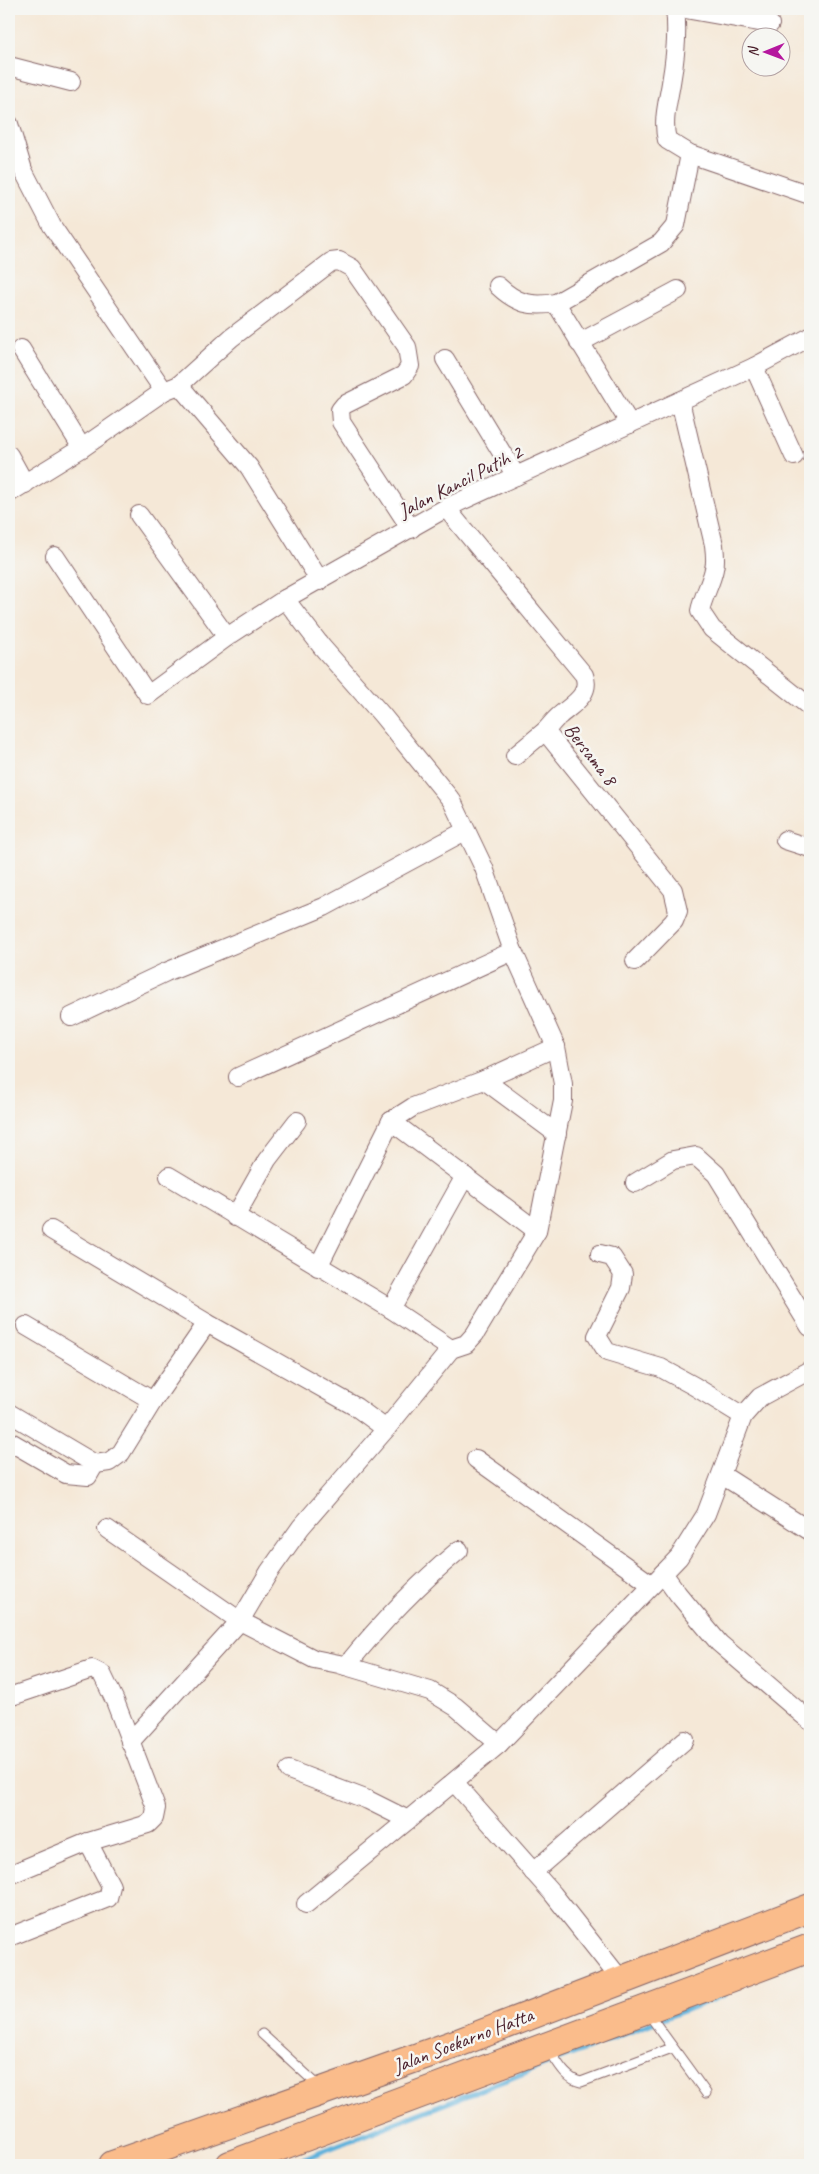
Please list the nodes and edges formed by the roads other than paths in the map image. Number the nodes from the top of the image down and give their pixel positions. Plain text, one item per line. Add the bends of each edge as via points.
1 (675, 9) edge
2 (685, 9) edge
3 (770, 24) dead end
4 (9, 66) edge
5 (71, 82) dead end
6 (9, 124) edge
7 (690, 154) junction
8 (810, 195) edge
9 (498, 286) dead end
10 (678, 290) dead end
11 (556, 303) junction
12 (810, 337) edge
13 (579, 343) junction
14 (21, 349) dead end
15 (445, 359) dead end
16 (754, 367) junction
17 (171, 388) junction
18 (680, 401) junction
19 (630, 424) junction
20 (82, 448) junction
21 (9, 455) edge
22 (794, 456) dead end
23 (516, 476) junction
24 (25, 484) junction
25 (9, 493) edge
26 (446, 508) junction
27 (139, 516) dead end
28 (411, 528) junction
29 (55, 556) dead end
30 (320, 581) junction
31 (286, 599) junction
32 (227, 637) junction
33 (810, 707) edge
34 (545, 731) junction
35 (515, 756) dead end
36 (465, 831) junction
37 (785, 840) dead end
38 (810, 848) edge
39 (513, 951) junction
40 (635, 961) dead end
41 (71, 1017) dead end
42 (556, 1047) junction
43 (238, 1077) dead end
44 (484, 1080) junction
45 (297, 1121) dead end
46 (391, 1121) junction
47 (557, 1134) junction
48 (170, 1176) dead end
49 (465, 1176) junction
50 (635, 1183) dead end
51 (235, 1217) junction
52 (51, 1230) dead end
53 (537, 1231) junction
54 (600, 1254) dead end
55 (318, 1267) junction
56 (391, 1308) junction
57 (207, 1323) junction
58 (26, 1326) dead end
59 (810, 1327) edge
60 (451, 1348) junction
61 (810, 1370) edge
62 (153, 1402) junction
63 (9, 1413) edge
64 (743, 1416) junction
65 (386, 1429) junction
66 (9, 1441) edge
67 (476, 1459) dead end
68 (95, 1464) junction
69 (722, 1475) junction
70 (107, 1529) dead end
71 (810, 1531) edge
72 (459, 1550) dead end
73 (658, 1579) junction
74 (240, 1621) junction
75 (346, 1666) junction
76 (9, 1697) edge
77 (810, 1721) edge
78 (685, 1740) dead end
79 (130, 1742) junction
80 (499, 1744) junction
81 (289, 1770) dead end
82 (454, 1782) junction
83 (408, 1820) junction
84 (88, 1842) junction
85 (533, 1872) junction
86 (9, 1875) edge
87 (306, 1904) dead end
88 (810, 1908) edge
89 (9, 1938) edge
90 (810, 1948) edge
91 (621, 1980) junction
92 (646, 2010) junction
93 (262, 2034) dead end
94 (548, 2048) junction
95 (672, 2048) junction
96 (325, 2091) junction
97 (706, 2093) dead end
98 (113, 2165) edge
99 (230, 2165) edge

1 - 7 street via 672,79 663,127 667,140
2 - 3 street
4 - 5 street
6 - 17 street via 23,170 52,226
7 - 8 street
7 - 11 street via 676,225 661,244
9 - 11 street via 529,305
10 - 13 street
11 - 13 street
12 - 16 street, Jalan Kancil Putih 2
13 - 19 street
14 - 20 street
15 - 23 street
16 - 18 street, Jalan Kancil Putih 2
16 - 22 street
17 - 20 street
17 - 28 street via 331,262 339,261 352,268 406,347 410,366 404,375 344,405 340,410 342,422
17 - 30 street via 249,467
18 - 19 street, Jalan Kancil Putih 2
18 - 33 street via 714,545 715,567 700,611 712,630
19 - 23 street, Jalan Kancil Putih 2
20 - 24 street
21 - 24 street
23 - 26 street, Jalan Kancil Putih 2
24 - 25 street
26 - 28 street, Jalan Kancil Putih 2
26 - 34 street, Bersama 8 via 584,676 586,690 580,699
27 - 32 street
28 - 30 street, Jalan Kancil Putih 2
29 - 32 street, Jalan Kancil Putih 2 via 148,695
30 - 31 street, Jalan Kancil Putih 2
31 - 32 street, Jalan Kancil Putih 2
31 - 36 street via 322,647 452,802
34 - 35 street
34 - 40 street, Bersama 8 via 673,890 678,911 674,921
36 - 39 street via 484,868
36 - 41 street via 324,907 166,972
37 - 38 street
39 - 42 street
39 - 43 street
42 - 44 street
42 - 47 street via 563,1084
44 - 46 street via 413,1107
44 - 47 street
45 - 51 street via 267,1160
46 - 49 street
46 - 55 street
47 - 53 street
48 - 51 street
49 - 53 street
49 - 56 street
50 - 59 street via 672,1160 696,1156 703,1160 716,1174
51 - 55 street
52 - 57 street
53 - 60 street via 475,1334 466,1344
54 - 64 street via 612,1257 623,1274 622,1288 597,1336 600,1345 607,1352 661,1368
55 - 56 street
56 - 60 street
57 - 62 street
57 - 65 street via 356,1407
58 - 62 street
60 - 65 street
61 - 64 street via 760,1397
62 - 68 street via 121,1452 109,1462
63 - 68 street
64 - 69 street
65 - 74 street via 301,1528 269,1572
66 - 68 street via 66,1474 88,1476
67 - 73 street
69 - 71 street
69 - 73 street via 706,1514 678,1557
70 - 74 street
72 - 75 street via 426,1578
73 - 77 street via 678,1594 719,1643
73 - 80 street
74 - 75 street via 314,1660
74 - 79 street
75 - 80 street via 430,1691 456,1707
76 - 79 street via 92,1668 102,1674
78 - 85 street
79 - 84 street via 153,1795 154,1818 148,1824
80 - 82 street
81 - 83 street via 368,1800
82 - 83 street
82 - 85 street
83 - 87 street
84 - 86 street
84 - 89 street via 111,1886 108,1898
85 - 91 street
88 - 91 highway, Jalan Soekarno Hatta
90 - 92 highway, Jalan Soekarno Hatta
91 - 96 highway, Jalan Soekarno Hatta
92 - 94 highway, Jalan Soekarno Hatta
92 - 95 lane
93 - 96 lane
94 - 95 lane via 567,2076 581,2082
94 - 99 highway, Jalan Soekarno Hatta
95 - 97 lane
96 - 98 highway, Jalan Soekarno Hatta

